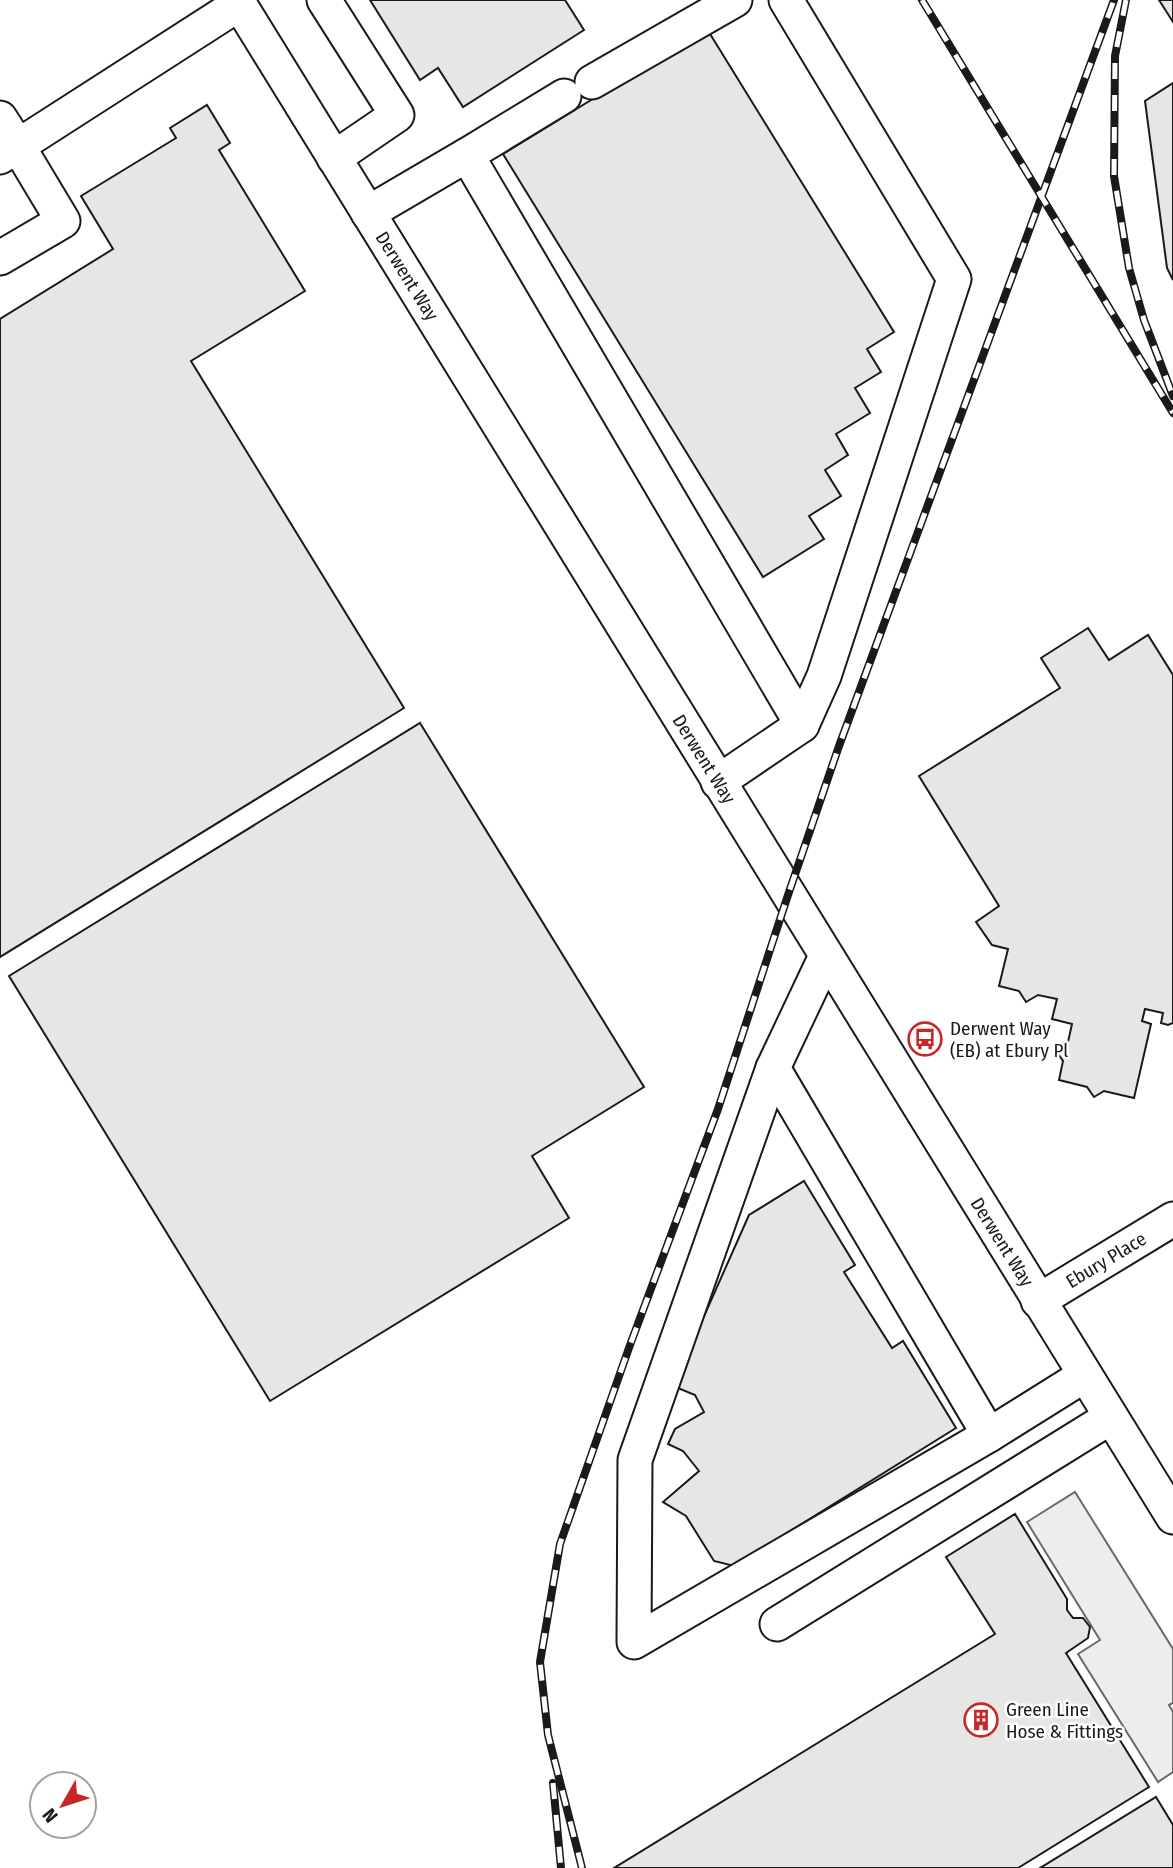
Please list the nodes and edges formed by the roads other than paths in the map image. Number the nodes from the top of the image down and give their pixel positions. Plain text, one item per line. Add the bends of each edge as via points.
1 (324, 0) edge
2 (735, 0) edge
3 (786, 0) edge
4 (238, 2) edge
5 (0, 118) edge
6 (9, 151) edge
7 (467, 155) junction
8 (334, 158) junction
9 (368, 213) junction
10 (0, 258) edge
11 (802, 724) junction
12 (718, 782) junction
13 (826, 956) junction
14 (773, 1068) junction
15 (1173, 1220) edge
16 (1038, 1301) junction
17 (1085, 1375) junction
18 (1111, 1416) junction
19 (989, 1435) junction
20 (1173, 1517) edge
21 (777, 1624) dead end

1 - 8 street via 397,114
2 - 7 street
3 - 11 street via 954,279 824,676
4 - 6 street
4 - 8 street, Derwent Way
5 - 6 street
6 - 10 street via 62,221
7 - 9 street
7 - 11 street
8 - 9 street, Derwent Way
9 - 12 street, Derwent Way
11 - 12 street
12 - 13 street, Derwent Way
13 - 14 street
13 - 16 street, Derwent Way
14 - 19 street
14 - 19 street via 635,1460 634,1642
15 - 16 street, Ebury Place
16 - 17 street, Derwent Way
17 - 18 street, Derwent Way
17 - 19 street
18 - 20 street, Derwent Way
18 - 21 street

